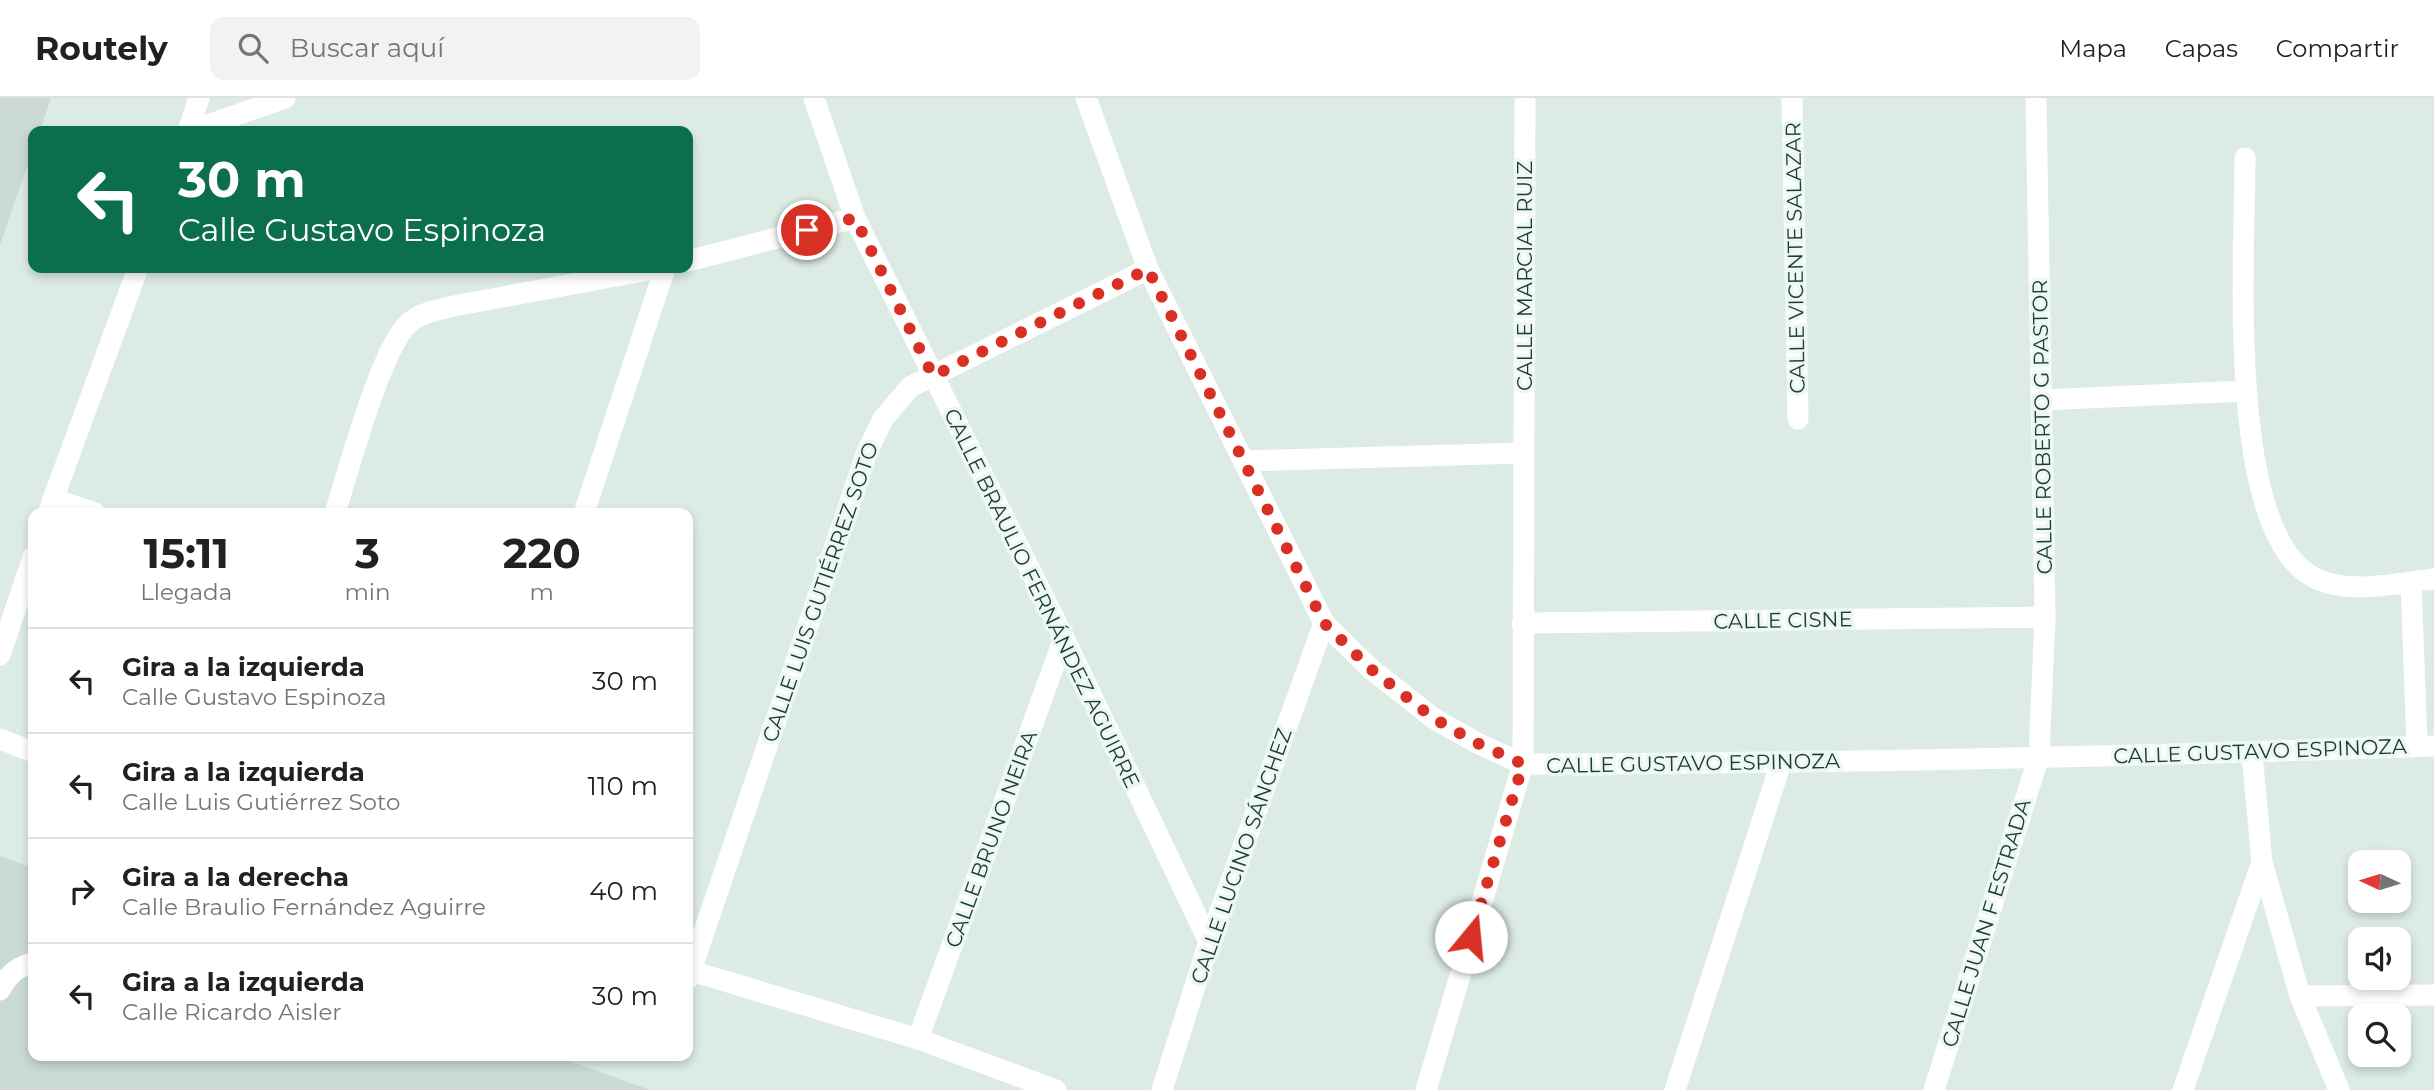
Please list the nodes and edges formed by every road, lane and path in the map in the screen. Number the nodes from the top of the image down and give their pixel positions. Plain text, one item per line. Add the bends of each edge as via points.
1 (199, 98) edge
2 (285, 98) edge
3 (814, 98) edge
4 (1086, 98) edge
5 (1525, 98) edge
6 (1792, 98) edge
7 (2036, 98) edge
8 (191, 126) edge
9 (204, 126) edge
10 (2245, 158) dead end
11 (855, 218) junction
12 (693, 260) edge
13 (1148, 269) junction
14 (136, 273) edge
15 (632, 273) edge
16 (662, 273) edge
17 (933, 376) junction
18 (2245, 391) junction
19 (2041, 400) junction
20 (1798, 419) dead end
21 (1523, 453) junction
22 (1244, 461) junction
23 (51, 506) edge
24 (337, 508) edge
25 (586, 508) edge
26 (28, 572) edge
27 (2434, 579) edge
28 (2411, 582) junction
29 (2045, 617) junction
30 (1324, 623) junction
31 (1522, 623) junction
32 (1064, 638) junction
33 (0, 655) edge
34 (0, 739) edge
35 (2426, 746) edge
36 (28, 750) edge
37 (2252, 754) junction
38 (2039, 756) junction
39 (1781, 763) junction
40 (1523, 764) junction
41 (2262, 862) junction
42 (1209, 942) junction
43 (693, 961) edge
44 (28, 964) edge
45 (693, 974) edge
46 (0, 990) edge
47 (2434, 995) edge
48 (2300, 996) junction
49 (918, 1039) junction
50 (1056, 1090) edge
51 (1162, 1090) edge
52 (1426, 1090) edge
53 (1675, 1090) edge
54 (1934, 1090) edge
55 (2183, 1090) edge
56 (2339, 1090) edge

1 - 8 street
2 - 9 street
3 - 11 street, CALLE BRAULIO FERNÁNDEZ AGUIRRE
4 - 13 street, CALLE GUSTAVO ESPINOZA
5 - 21 street, CALLE MARCIAL RUIZ
6 - 20 street, CALLE VICENTE SALAZAR
7 - 19 street, CALLE ROBERTO G PASTOR
10 - 18 street
11 - 12 street
11 - 17 street, CALLE BRAULIO FERNÁNDEZ AGUIRRE
13 - 17 street, CALLE LUIS GUTIÉRREZ SOTO
13 - 22 street, CALLE GUSTAVO ESPINOZA
14 - 23 street
15 - 24 street via 454,306 428,312 408,324 381,374
16 - 25 street
17 - 32 street, CALLE BRAULIO FERNÁNDEZ AGUIRRE
17 - 43 street, CALLE LUIS GUTIÉRREZ SOTO via 910,387 897,400 867,452
18 - 19 street
18 - 28 street via 2263,502 2275,535 2293,562 2310,576 2334,584
19 - 29 street, CALLE ROBERTO G PASTOR
21 - 22 street
21 - 31 street, CALLE MARCIAL RUIZ
22 - 30 street, CALLE GUSTAVO ESPINOZA
26 - 33 street
27 - 28 street
28 - 35 street
29 - 31 street, CALLE CISNE
29 - 38 street, CALLE ROBERTO G PASTOR
30 - 40 street, CALLE GUSTAVO ESPINOZA via 1371,669 1433,718
30 - 42 street, CALLE LUCINO SÁNCHEZ
31 - 40 street, CALLE MARCIAL RUIZ
32 - 42 street, CALLE BRAULIO FERNÁNDEZ AGUIRRE
32 - 49 street, CALLE BRUNO NEIRA
34 - 36 street
35 - 37 street, CALLE GUSTAVO ESPINOZA
37 - 38 street, CALLE GUSTAVO ESPINOZA
37 - 41 street
38 - 39 street, CALLE GUSTAVO ESPINOZA
38 - 54 street, CALLE JUAN F ESTRADA
39 - 40 street, CALLE GUSTAVO ESPINOZA
39 - 53 street
40 - 52 street, CALLE MARCIAL RUIZ
41 - 48 street
41 - 55 street
42 - 51 street, CALLE LUCINO SÁNCHEZ
44 - 46 street via 12,972
45 - 49 street
47 - 48 street
48 - 56 street
49 - 50 street

